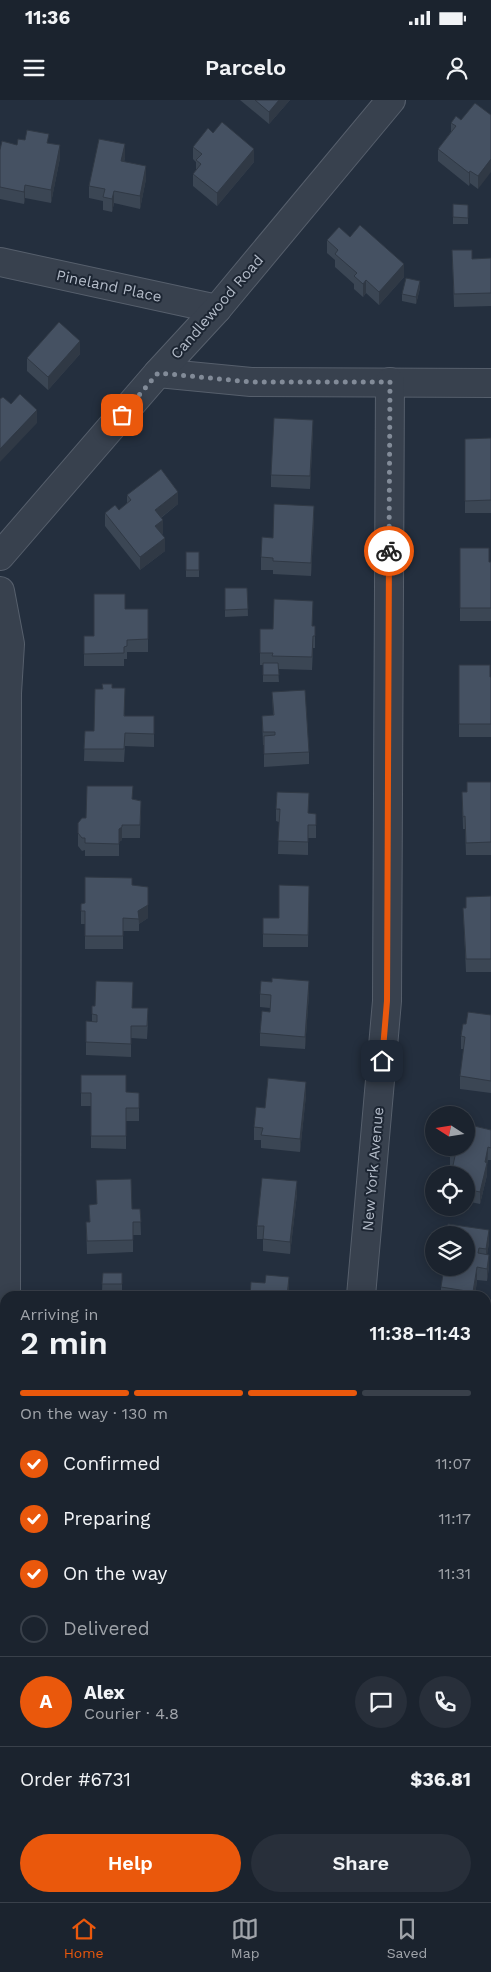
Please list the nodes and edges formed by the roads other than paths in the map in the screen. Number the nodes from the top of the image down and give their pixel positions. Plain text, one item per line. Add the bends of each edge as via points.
1 (391, 100) edge
2 (0, 262) edge
3 (217, 310) junction
4 (158, 373) junction
5 (390, 382) junction
6 (491, 383) edge
7 (0, 556) edge
8 (0, 591) edge
9 (6, 1291) edge
10 (361, 1291) edge

1 - 3 street, Candlewood Road
2 - 3 street, Pineland Place
3 - 4 street, Candlewood Road
4 - 5 street via 251,382
4 - 7 street, Candlewood Road
5 - 6 street
5 - 10 street, New York Avenue via 387,1001
8 - 9 street via 10,644 7,693

